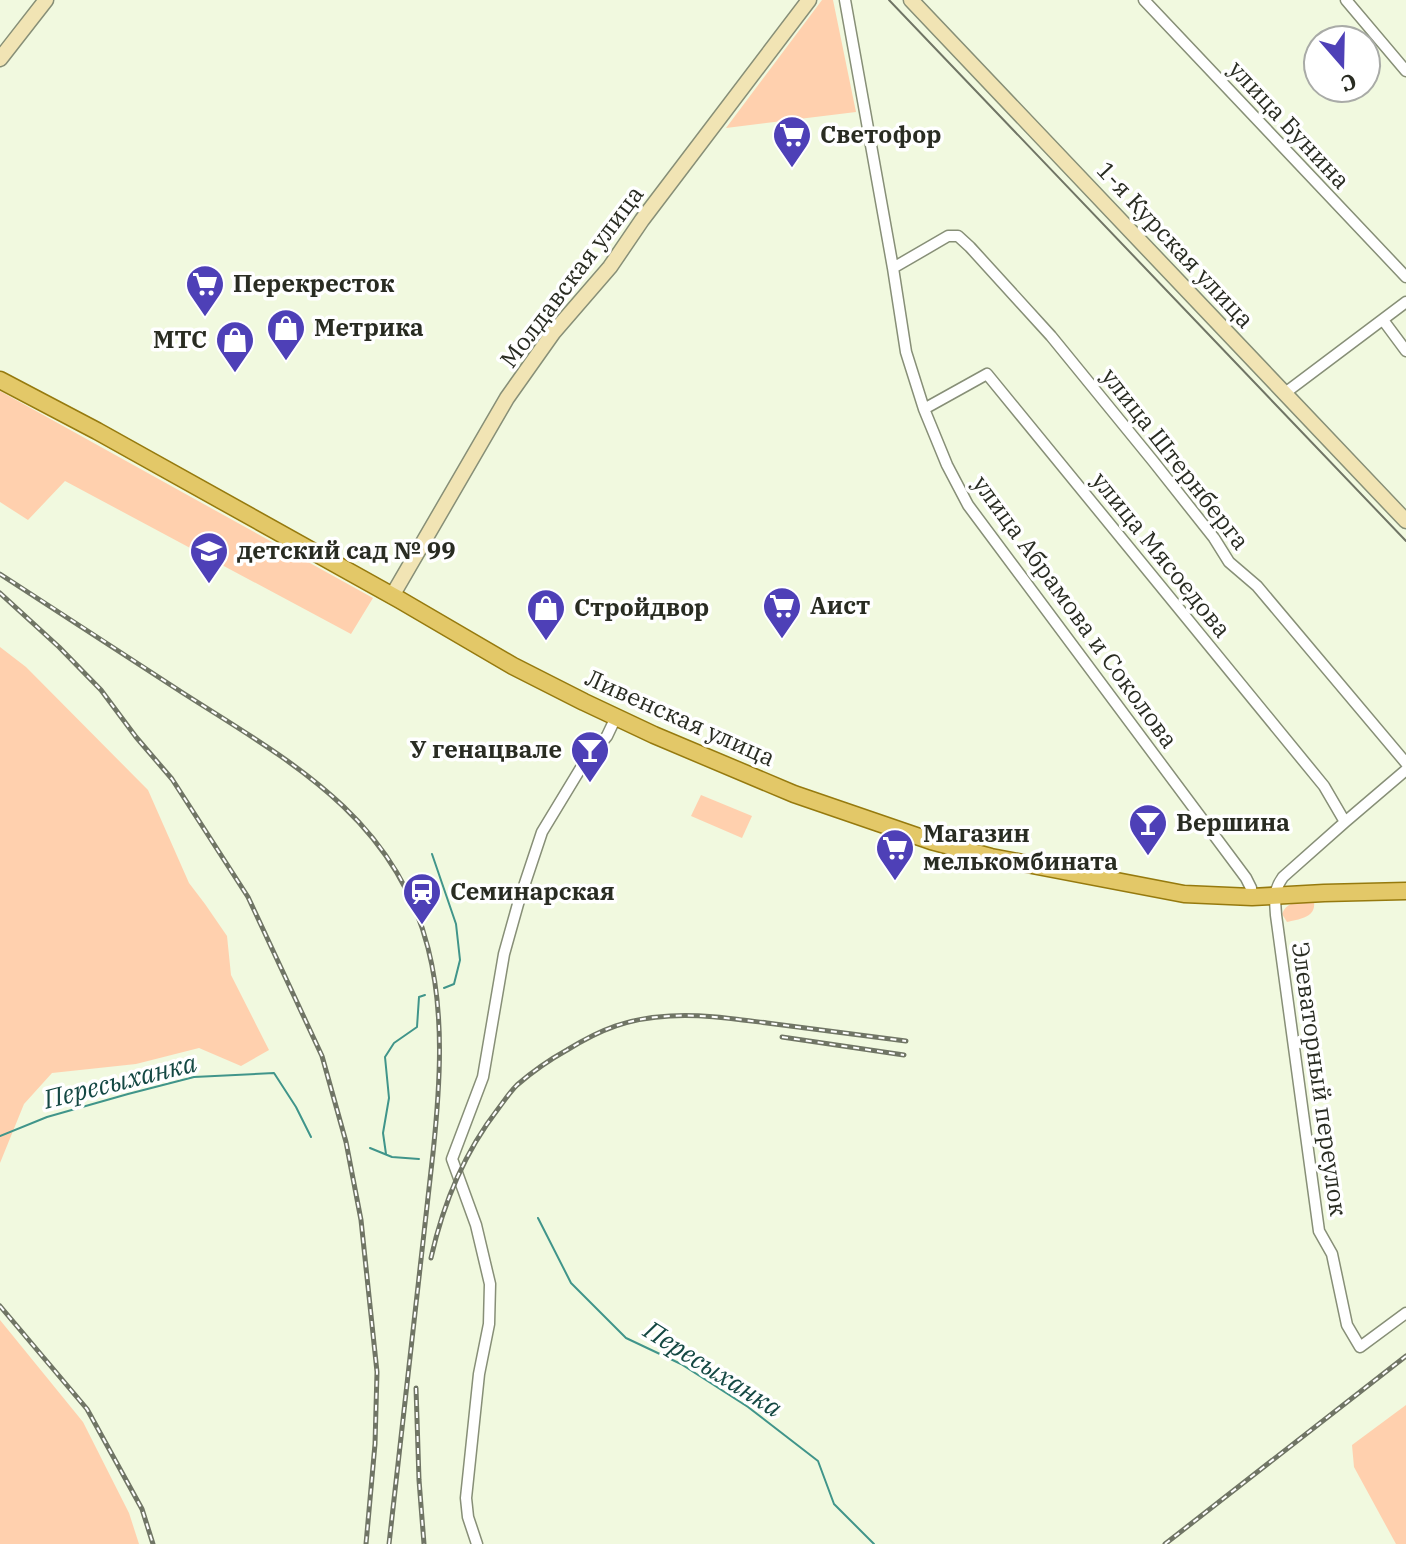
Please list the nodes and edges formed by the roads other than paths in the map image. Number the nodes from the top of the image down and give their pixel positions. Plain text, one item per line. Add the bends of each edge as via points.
1 (46, 0) edge
2 (809, 0) edge
3 (845, 0) edge
4 (911, 0) edge
5 (1144, 0) edge
6 (1346, 0) edge
7 (0, 59) edge
8 (1406, 71) edge
9 (893, 268) junction
10 (1406, 277) edge
11 (1406, 302) edge
12 (1383, 320) junction
13 (1406, 351) edge
14 (0, 380) edge
15 (1285, 393) junction
16 (924, 409) junction
17 (1406, 521) edge
18 (392, 596) junction
19 (616, 717) junction
20 (1406, 763) edge
21 (1406, 770) edge
22 (1345, 822) junction
23 (1406, 891) edge
24 (1275, 896) junction
25 (1252, 897) junction
26 (1406, 1313) edge
27 (477, 1544) edge

1 - 7 street
2 - 18 street, Молдавская улица via 610,267 545,343 507,398
3 - 9 street, улица Абрамова и Соколова
4 - 15 street, 1-я Курская улица
5 - 10 street, улица Бунина
6 - 8 street
9 - 16 street, улица Абрамова и Соколова via 906,352
9 - 20 street, улица Штернберга via 948,236 958,236 970,247 1051,336 1229,562 1257,586
11 - 12 street
12 - 13 street
12 - 15 street
14 - 18 main road, Ливенская улица
15 - 17 street, 1-я Курская улица
16 - 22 street, улица Мясоедова via 987,374 1324,786
16 - 25 street, улица Абрамова и Соколова via 968,505 1246,878
18 - 19 main road, Ливенская улица via 513,666
19 - 25 main road, Ливенская улица via 794,794 931,841 1184,894
19 - 27 street via 542,832 504,954 483,1077 452,1159 490,1284 466,1498
21 - 22 street
22 - 24 street via 1283,877
23 - 24 main road, Ливенская улица
24 - 25 main road, Ливенская улица
24 - 26 street, Элеваторный переулок via 1319,1231 1332,1254 1347,1325 1360,1347

